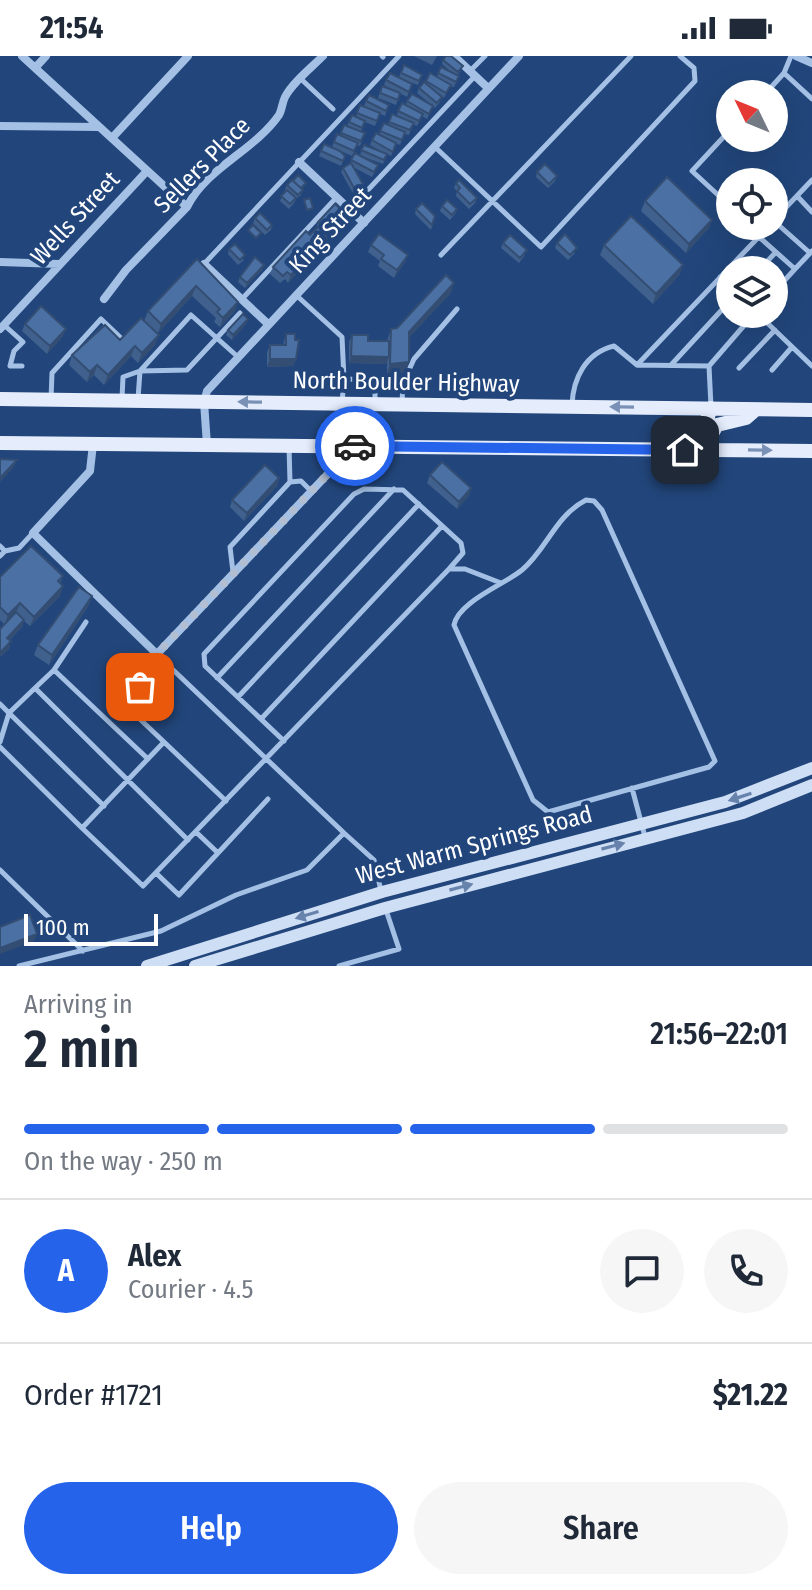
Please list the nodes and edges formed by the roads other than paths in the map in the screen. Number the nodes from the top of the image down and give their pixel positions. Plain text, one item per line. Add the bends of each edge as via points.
1 (22, 56) edge
2 (46, 56) edge
3 (188, 56) edge
4 (323, 56) edge
5 (399, 56) edge
6 (454, 56) edge
7 (485, 56) edge
8 (631, 56) edge
9 (680, 56) edge
10 (794, 56) edge
11 (516, 57) edge
12 (812, 63) edge
13 (35, 68) junction
14 (784, 73) junction
15 (473, 74) junction
16 (301, 79) junction
17 (778, 80) edge
18 (488, 88) junction
19 (812, 99) edge
20 (333, 109) dead end
21 (0, 126) edge
22 (99, 127) junction
23 (112, 138) junction
24 (716, 145) edge
25 (435, 147) junction
26 (299, 162) junction
27 (147, 171) junction
28 (812, 180) edge
29 (716, 193) edge
30 (797, 196) junction
31 (336, 197) junction
32 (493, 202) junction
33 (788, 206) edge
34 (187, 207) junction
35 (349, 210) junction
36 (812, 212) edge
37 (364, 223) junction
38 (788, 233) edge
39 (756, 240) edge
40 (762, 240) edge
41 (776, 252) junction
42 (811, 252) edge
43 (441, 255) dead end
44 (740, 256) edge
45 (772, 256) edge
46 (0, 262) edge
47 (59, 264) junction
48 (204, 264) joint
49 (795, 269) junction
50 (788, 277) edge
51 (716, 281) edge
52 (296, 295) junction
53 (104, 299) dead end
54 (241, 299) junction
55 (457, 309) dead end
56 (240, 313) edge
57 (716, 316) edge
58 (268, 324) junction
59 (2, 327) edge
60 (743, 328) edge
61 (773, 328) edge
62 (775, 330) junction
63 (122, 339) edge
64 (217, 339) junction
65 (792, 347) junction
66 (238, 357) junction
67 (637, 365) junction
68 (670, 365) junction
69 (22, 366) dead end
70 (709, 366) junction
71 (812, 366) edge
72 (739, 368) dead end
73 (772, 370) dead end
74 (140, 371) junction
75 (344, 379) junction
76 (387, 383) dead end
77 (403, 383) junction
78 (0, 399) edge
79 (50, 400) junction
80 (121, 401) junction
81 (138, 401) junction
82 (204, 402) junction
83 (342, 404) junction
84 (375, 404) junction
85 (402, 404) junction
86 (571, 406) junction
87 (711, 408) junction
88 (755, 410) junction
89 (812, 410) edge
90 (0, 443) edge
91 (93, 444) junction
92 (207, 445) junction
93 (289, 445) junction
94 (343, 446) junction
95 (663, 450) junction
96 (707, 450) junction
97 (812, 451) edge
98 (290, 482) junction
99 (394, 489) junction
100 (312, 492) junction
101 (419, 504) junction
102 (442, 526) junction
103 (33, 533) junction
104 (2, 551) edge
105 (449, 569) junction
106 (233, 575) junction
107 (502, 583) junction
108 (86, 622) dead end
109 (157, 654) junction
110 (167, 664) junction
111 (54, 670) junction
112 (217, 678) junction
113 (35, 688) junction
114 (238, 697) junction
115 (0, 704) edge
116 (9, 713) junction
117 (261, 719) junction
118 (284, 741) junction
119 (164, 742) junction
120 (0, 745) edge
121 (148, 759) junction
122 (266, 760) junction
123 (812, 768) edge
124 (129, 780) junction
125 (812, 785) edge
126 (632, 788) junction
127 (268, 799) dead end
128 (226, 801) junction
129 (104, 806) junction
130 (642, 823) junction
131 (82, 828) junction
132 (196, 832) junction
133 (344, 833) junction
134 (645, 837) junction
135 (188, 840) junction
136 (218, 853) junction
137 (0, 870) edge
138 (157, 874) junction
139 (382, 892) junction
140 (385, 908) junction
141 (83, 951) junction
142 (19, 966) edge
143 (147, 966) edge
144 (195, 966) edge
145 (339, 966) edge

1 - 13 street
2 - 13 street
3 - 23 street
4 - 16 street, Sellers Place
5 - 26 lane
6 - 15 street
7 - 15 lane
8 - 32 lane
9 - 32 lane via 694,68 695,81 541,247
10 - 12 street
10 - 14 lane
11 - 18 street, King Street
13 - 22 street
14 - 17 lane
14 - 19 lane
15 - 18 street
15 - 35 lane
16 - 20 lane
16 - 34 street, Sellers Place via 285,97 280,113 192,196
18 - 25 street, King Street
21 - 22 street
22 - 23 street
23 - 27 street
24 - 29 lane via 692,171
25 - 32 lane
25 - 37 street, King Street
26 - 31 street
26 - 48 lane
27 - 34 street
27 - 47 street, Wells Street
28 - 30 lane
30 - 33 lane
30 - 36 lane
31 - 35 street
31 - 54 lane
32 - 43 lane
34 - 53 street, Sellers Place
35 - 37 street
37 - 52 street, King Street
38 - 42 lane
39 - 44 lane
40 - 41 lane
41 - 45 lane
41 - 49 lane
42 - 49 lane
46 - 47 street
47 - 59 street, Wells Street
48 - 54 street
49 - 50 lane
51 - 67 lane
52 - 58 street, King Street
52 - 75 lane via 342,337
54 - 58 street
55 - 77 lane via 414,359
56 - 64 lane
57 - 68 lane
58 - 66 street, King Street
59 - 69 lane via 23,342 10,366
60 - 70 lane
61 - 62 lane
62 - 65 lane
62 - 72 lane
63 - 79 lane via 101,319 52,373
64 - 66 lane
64 - 74 lane via 187,370
64 - 74 lane via 191,315
65 - 71 lane
65 - 73 lane
66 - 82 street, King Street via 207,391
67 - 68 lane
67 - 86 lane via 614,346 604,348 573,382
68 - 70 lane
70 - 87 lane
74 - 80 lane via 123,377
74 - 81 lane
75 - 83 lane
75 - 84 lane via 375,380
76 - 77 lane
77 - 85 lane
78 - 79 main road, North Boulder Highway
79 - 80 main road, North Boulder Highway
80 - 81 main road, North Boulder Highway
81 - 82 main road, North Boulder Highway
83 -> 82 main road, North Boulder Highway
82 - 92 street
83 - 84 main road, North Boulder Highway
84 - 85 main road, North Boulder Highway
85 - 86 main road, North Boulder Highway
87 -> 86 main road, North Boulder Highway
87 - 88 main road, North Boulder Highway
87 - 95 main road via 703,431
88 - 89 main road, North Boulder Highway
88 - 96 main road via 746,418 717,425
90 - 91 main road
91 - 92 main road
91 - 103 street via 90,471
92 - 93 main road
93 - 94 main road
93 - 98 lane
94 - 95 main road
94 - 100 street via 342,459
95 - 96 main road
96 -> 97 main road
98 - 100 lane via 301,481
98 - 106 lane via 230,547
99 - 101 lane
99 - 112 lane
99 - 112 lane via 354,494 208,648 203,660
100 - 106 street
101 - 102 lane
101 - 114 lane
102 - 105 lane via 463,548
102 - 117 lane
103 - 104 lane via 19,548
103 - 109 street
105 - 107 lane via 465,569
105 - 118 lane
106 - 109 street
107 - 126 lane via 461,611 454,625 535,804 548,812
107 - 126 lane via 525,567 571,510 586,500 598,503 715,758 709,767
108 - 111 lane
109 - 110 street
110 - 119 lane via 124,704
110 - 122 lane
111 - 113 lane
111 - 121 lane
112 - 114 lane
113 - 116 lane
113 - 124 lane
114 - 117 lane
115 - 116 lane
116 - 120 lane
116 - 129 lane
117 - 118 lane
118 - 122 lane
119 - 121 lane
119 - 128 lane
120 - 131 lane
121 - 124 lane
122 - 128 lane
122 - 133 lane
123 -> 130 main road, West Warm Springs Road via 739,798
124 - 129 lane
124 - 135 lane
125 - 134 main road, West Warm Springs Road via 743,813
126 - 130 lane
127 - 136 lane
128 - 132 lane
129 - 131 lane
130 - 134 lane
130 - 139 main road, West Warm Springs Road
131 - 138 lane via 143,886
132 - 135 lane
132 - 136 lane
133 - 139 lane via 374,860
133 - 141 lane via 307,870 236,895 161,931
140 -> 134 main road, West Warm Springs Road
135 - 138 lane
136 - 138 lane via 179,895
137 - 141 lane
139 - 140 main road
139 -> 143 main road, West Warm Springs Road
140 - 144 main road, West Warm Springs Road
140 - 145 lane via 399,949
141 - 142 lane

